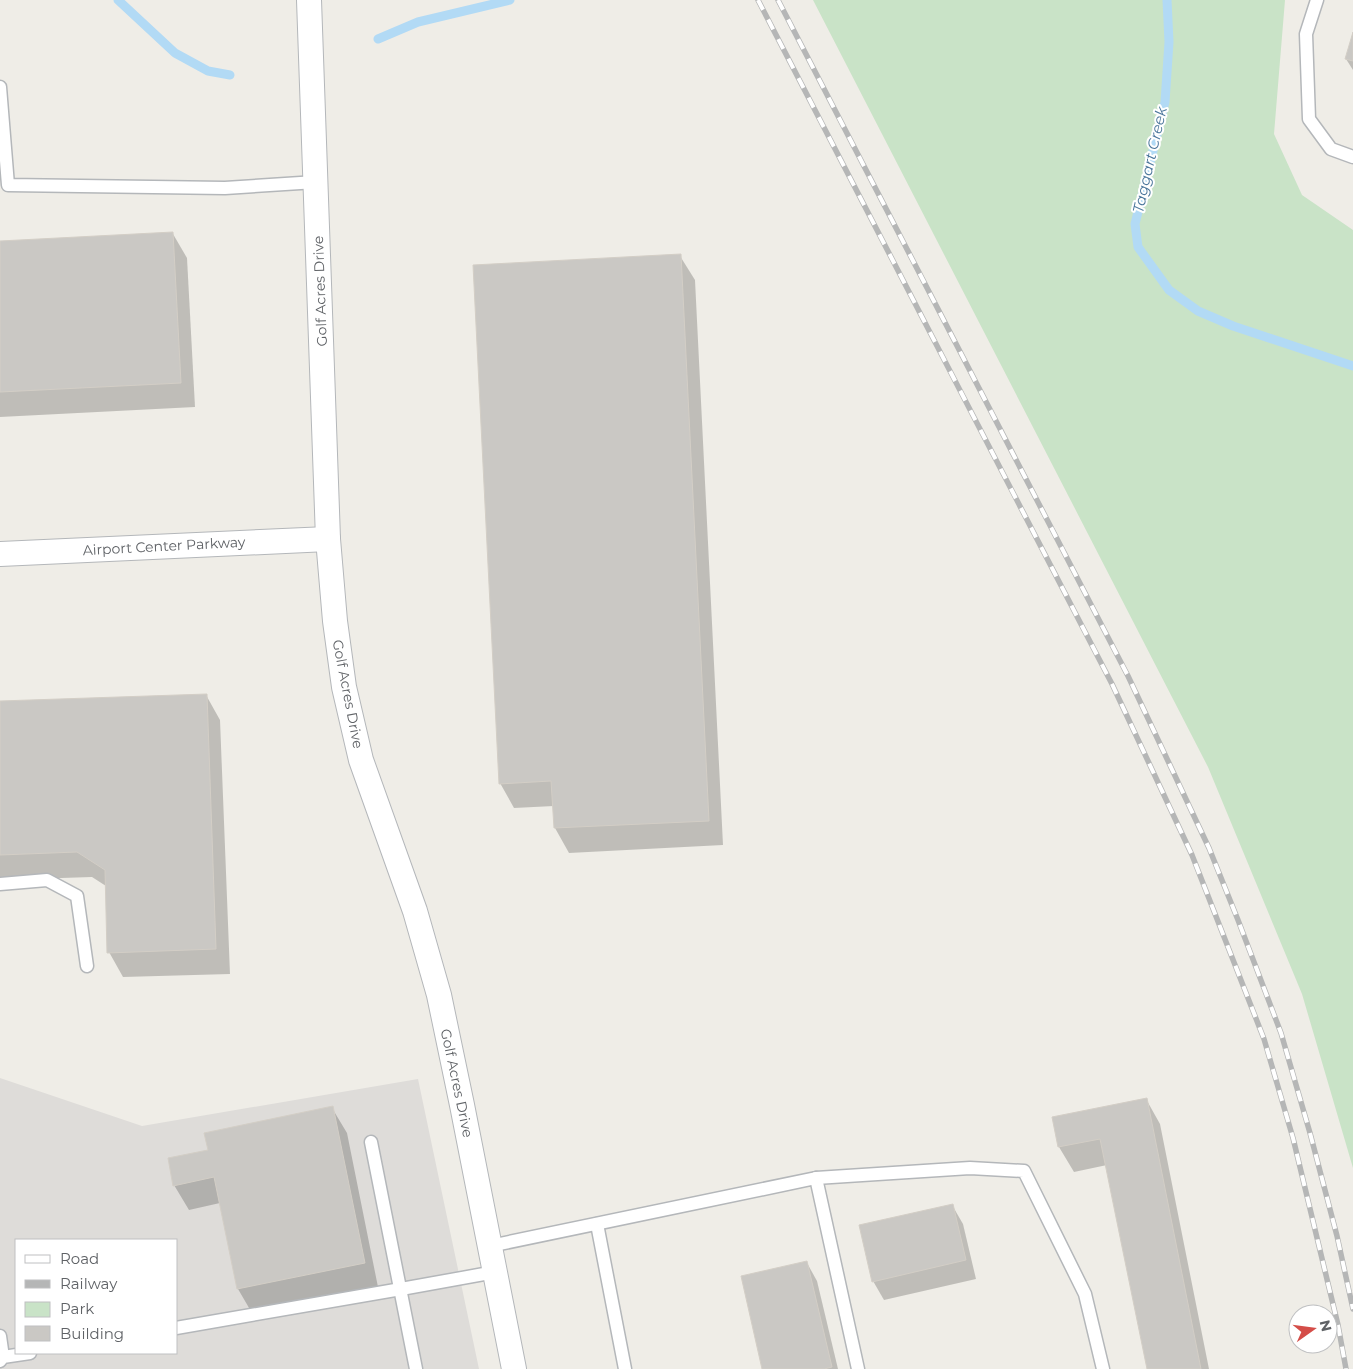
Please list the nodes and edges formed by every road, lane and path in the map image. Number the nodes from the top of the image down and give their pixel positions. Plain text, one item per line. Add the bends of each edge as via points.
1 (309, 0) edge
2 (1317, 0) edge
3 (0, 87) edge
4 (1353, 157) edge
5 (316, 182) junction
6 (328, 539) junction
7 (0, 554) edge
8 (0, 884) edge
9 (87, 966) dead end
10 (371, 1142) dead end
11 (816, 1178) junction
12 (597, 1224) junction
13 (490, 1246) junction
14 (495, 1272) junction
15 (401, 1289) junction
16 (178, 1328) edge
17 (0, 1336) edge
18 (25, 1354) edge
19 (2, 1359) edge
20 (416, 1369) edge
21 (514, 1369) edge
22 (626, 1369) edge
23 (858, 1369) edge
24 (1103, 1369) edge

1 - 5 street, Golf Acres Drive
2 - 4 lane via 1306,34 1309,119 1331,149
3 - 5 lane via 8,185 225,188
5 - 6 street, Golf Acres Drive
6 - 7 street, Airport Center Parkway
6 - 13 street, Golf Acres Drive via 344,687 361,760 415,911 439,995
8 - 9 lane via 47,880 77,896
10 - 15 lane
11 - 12 lane
11 - 23 lane
11 - 24 lane via 970,1168 1024,1171 1085,1294
12 - 13 lane
12 - 22 lane
13 - 14 street, Golf Acres Drive
14 - 15 lane
14 - 21 street, Golf Acres Drive
15 - 16 lane
15 - 20 lane
17 - 19 lane
18 - 19 lane

